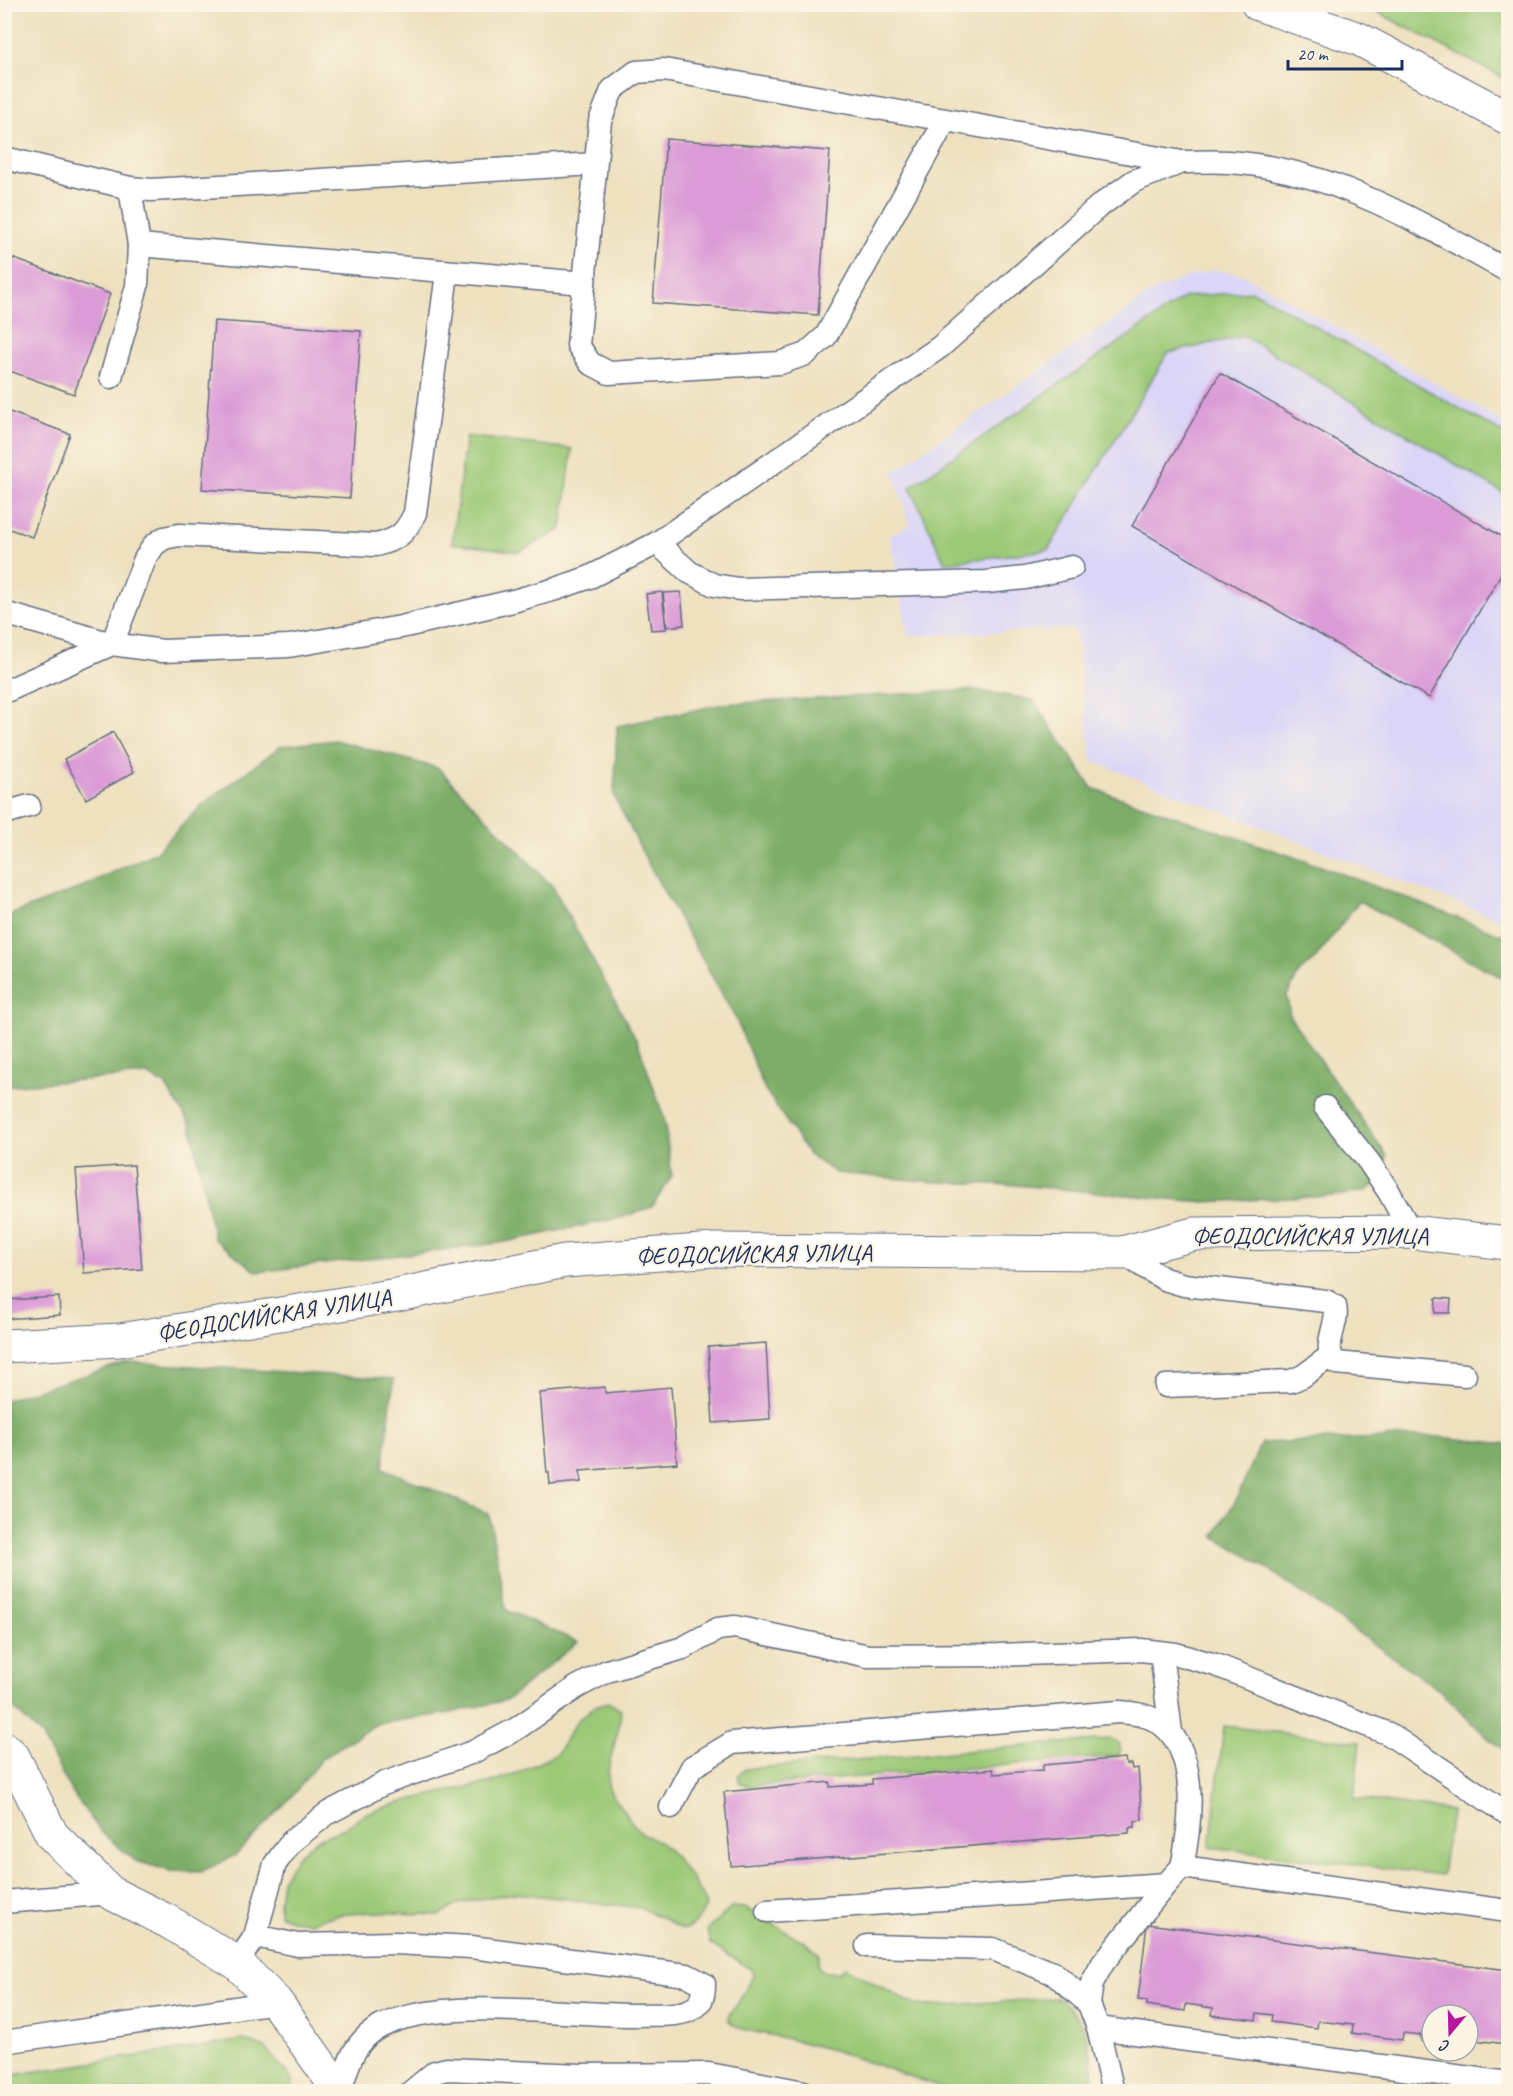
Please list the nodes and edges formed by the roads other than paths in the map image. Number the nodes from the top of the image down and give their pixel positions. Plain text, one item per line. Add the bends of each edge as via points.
1 (1258, 4) edge
2 (1509, 118) edge
3 (945, 121) junction
4 (4, 158) edge
5 (1182, 162) junction
6 (595, 164) junction
7 (130, 188) junction
8 (139, 245) junction
9 (1509, 271) edge
10 (447, 273) junction
11 (584, 283) junction
12 (111, 377) dead end
13 (657, 543) junction
14 (1072, 567) dead end
15 (4, 613) edge
16 (112, 644) junction
17 (4, 692) edge
18 (29, 806) dead end
19 (4, 813) edge
20 (1325, 1107) dead end
21 (1411, 1232) junction
22 (1509, 1243) edge
23 (1122, 1252) junction
24 (4, 1346) edge
25 (1330, 1356) junction
26 (1466, 1375) dead end
27 (1166, 1386) dead end
28 (1161, 1653) junction
29 (1171, 1732) junction
30 (4, 1748) edge
31 (671, 1807) dead end
32 (1509, 1814) edge
33 (1182, 1867) junction
34 (1166, 1884) junction
35 (111, 1893) junction
36 (4, 1902) edge
37 (767, 1911) dead end
38 (1509, 1911) edge
39 (255, 1935) junction
40 (867, 1946) dead end
41 (237, 1963) junction
42 (276, 2002) junction
43 (1089, 2004) junction
44 (1098, 2028) junction
45 (4, 2042) edge
46 (1509, 2083) edge
47 (340, 2091) edge
48 (411, 2091) edge
49 (804, 2091) edge
50 (1113, 2091) edge

1 - 2 street via 1359,39
3 - 5 lane
3 - 6 lane via 664,69 636,72 612,90 600,121
3 - 11 lane via 826,336 807,354 780,363 609,373 590,363 578,345
4 - 7 lane
5 - 9 lane via 1228,162 1270,168 1338,186 1400,212
5 - 13 lane via 1134,181 1098,207 940,347
6 - 7 lane via 151,190
6 - 11 lane
7 - 8 lane
8 - 10 lane
8 - 12 lane via 137,286
10 - 11 lane
10 - 16 lane via 415,513 407,529 394,540 376,545 178,535 164,538 145,559
13 - 14 lane via 689,572 714,585 739,590 987,582
13 - 16 lane via 590,577 556,589 401,627 289,646 163,651
15 - 16 lane
16 - 17 lane
18 - 19 lane
20 - 21 lane via 1369,1162
21 - 22 street, ФЕОДОСИЙСКАЯ УЛИЦА
21 - 23 street, ФЕОДОСИЙСКАЯ УЛИЦА via 1194,1234
23 - 24 street, ФЕОДОСИЙСКАЯ УЛИЦА via 714,1250 565,1260 397,1295 120,1340
23 - 25 lane via 1164,1279 1184,1285 1326,1301 1335,1306 1337,1315
25 - 26 lane via 1336,1363
25 - 27 lane via 1291,1381
28 - 29 lane
28 - 32 lane via 1216,1665 1389,1734
28 - 39 lane via 1141,1650 868,1656 735,1627 718,1629 684,1648 607,1671 473,1752 385,1783 328,1813 292,1841 275,1864
29 - 31 lane via 1155,1720 1119,1712 732,1743 692,1767
29 - 33 lane via 1182,1751 1189,1786 1189,1836
30 - 35 street via 13,1756 51,1835
33 - 34 lane
33 - 38 lane
34 - 37 lane
34 - 43 lane via 1103,1963 1092,1983
35 - 36 lane
35 - 41 street
39 - 41 lane
39 - 47 lane via 298,1945 395,1943 471,1947 687,1975 704,1984 704,1998 699,2004 673,2014 435,2011 399,2019 369,2034 358,2045 350,2055
40 - 43 lane via 993,1949 1055,1974
41 - 42 street
42 - 45 lane
42 - 47 street
43 - 44 lane
44 - 46 lane
44 - 50 lane
48 - 49 lane via 435,2072 447,2068 581,2075 709,2074

